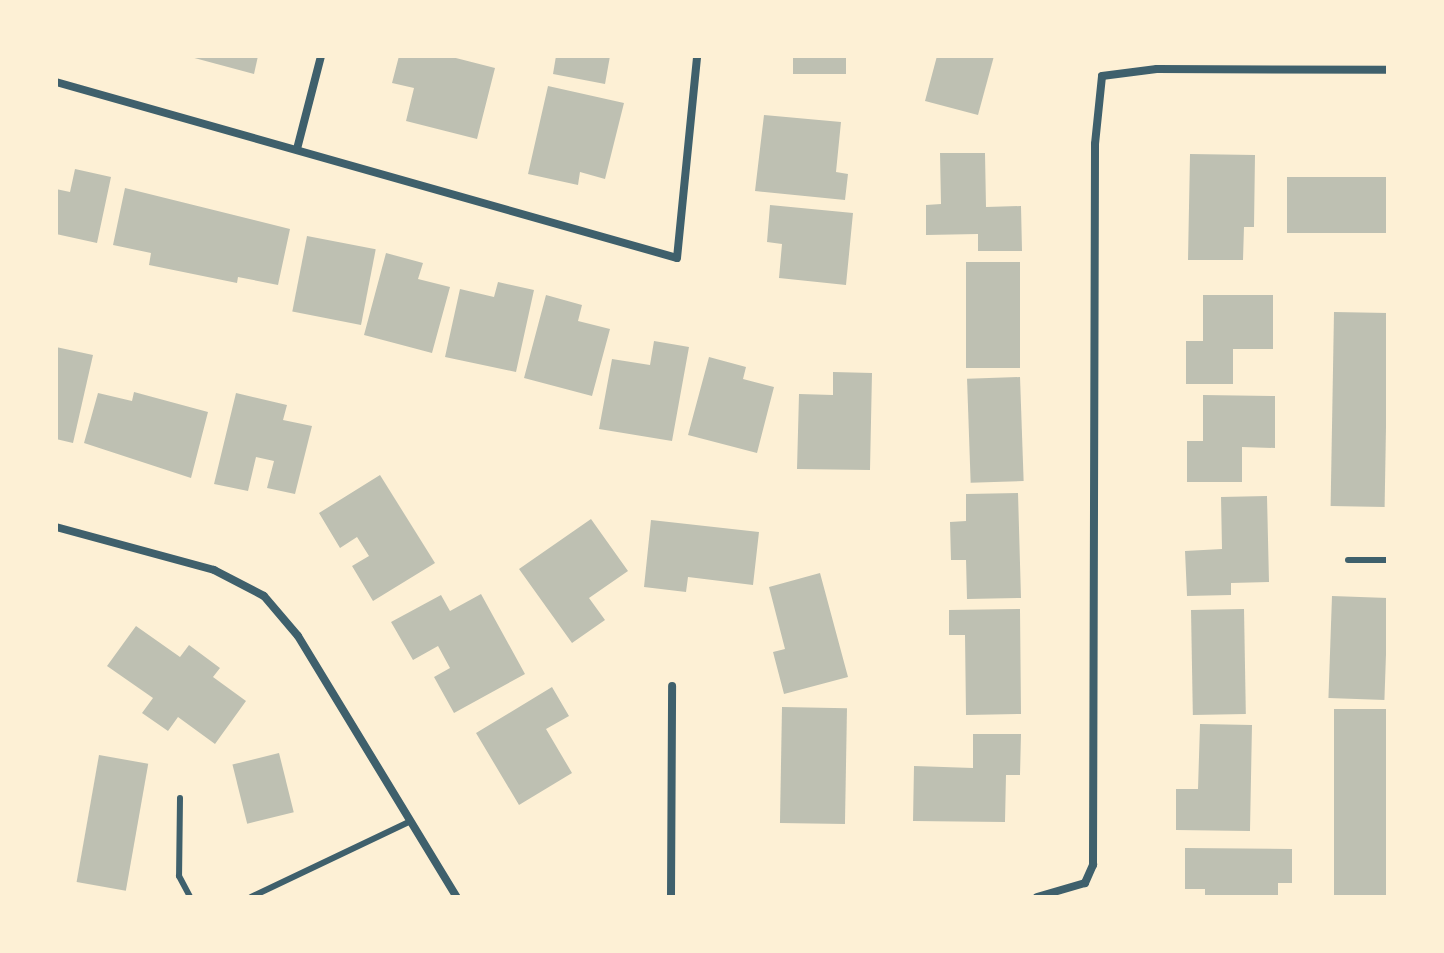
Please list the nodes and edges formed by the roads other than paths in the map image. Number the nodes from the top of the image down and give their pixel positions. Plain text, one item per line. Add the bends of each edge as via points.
1 (321, 56) edge
2 (697, 56) edge
3 (1388, 70) edge
4 (56, 82) edge
5 (297, 149) junction
6 (56, 527) edge
7 (1348, 560) dead end
8 (1388, 560) edge
9 (672, 686) dead end
10 (180, 798) dead end
11 (411, 821) junction
12 (190, 897) edge
13 (251, 897) edge
14 (457, 897) edge
15 (671, 897) edge
16 (1037, 897) edge

1 - 5 street
2 - 5 street via 677,258
3 - 16 street via 1157,69 1102,76 1095,144 1095,841 1085,883
4 - 5 street
6 - 11 street via 214,570 264,596 298,636
7 - 8 lane
9 - 15 street
10 - 12 lane via 179,876
11 - 13 lane
11 - 14 street

